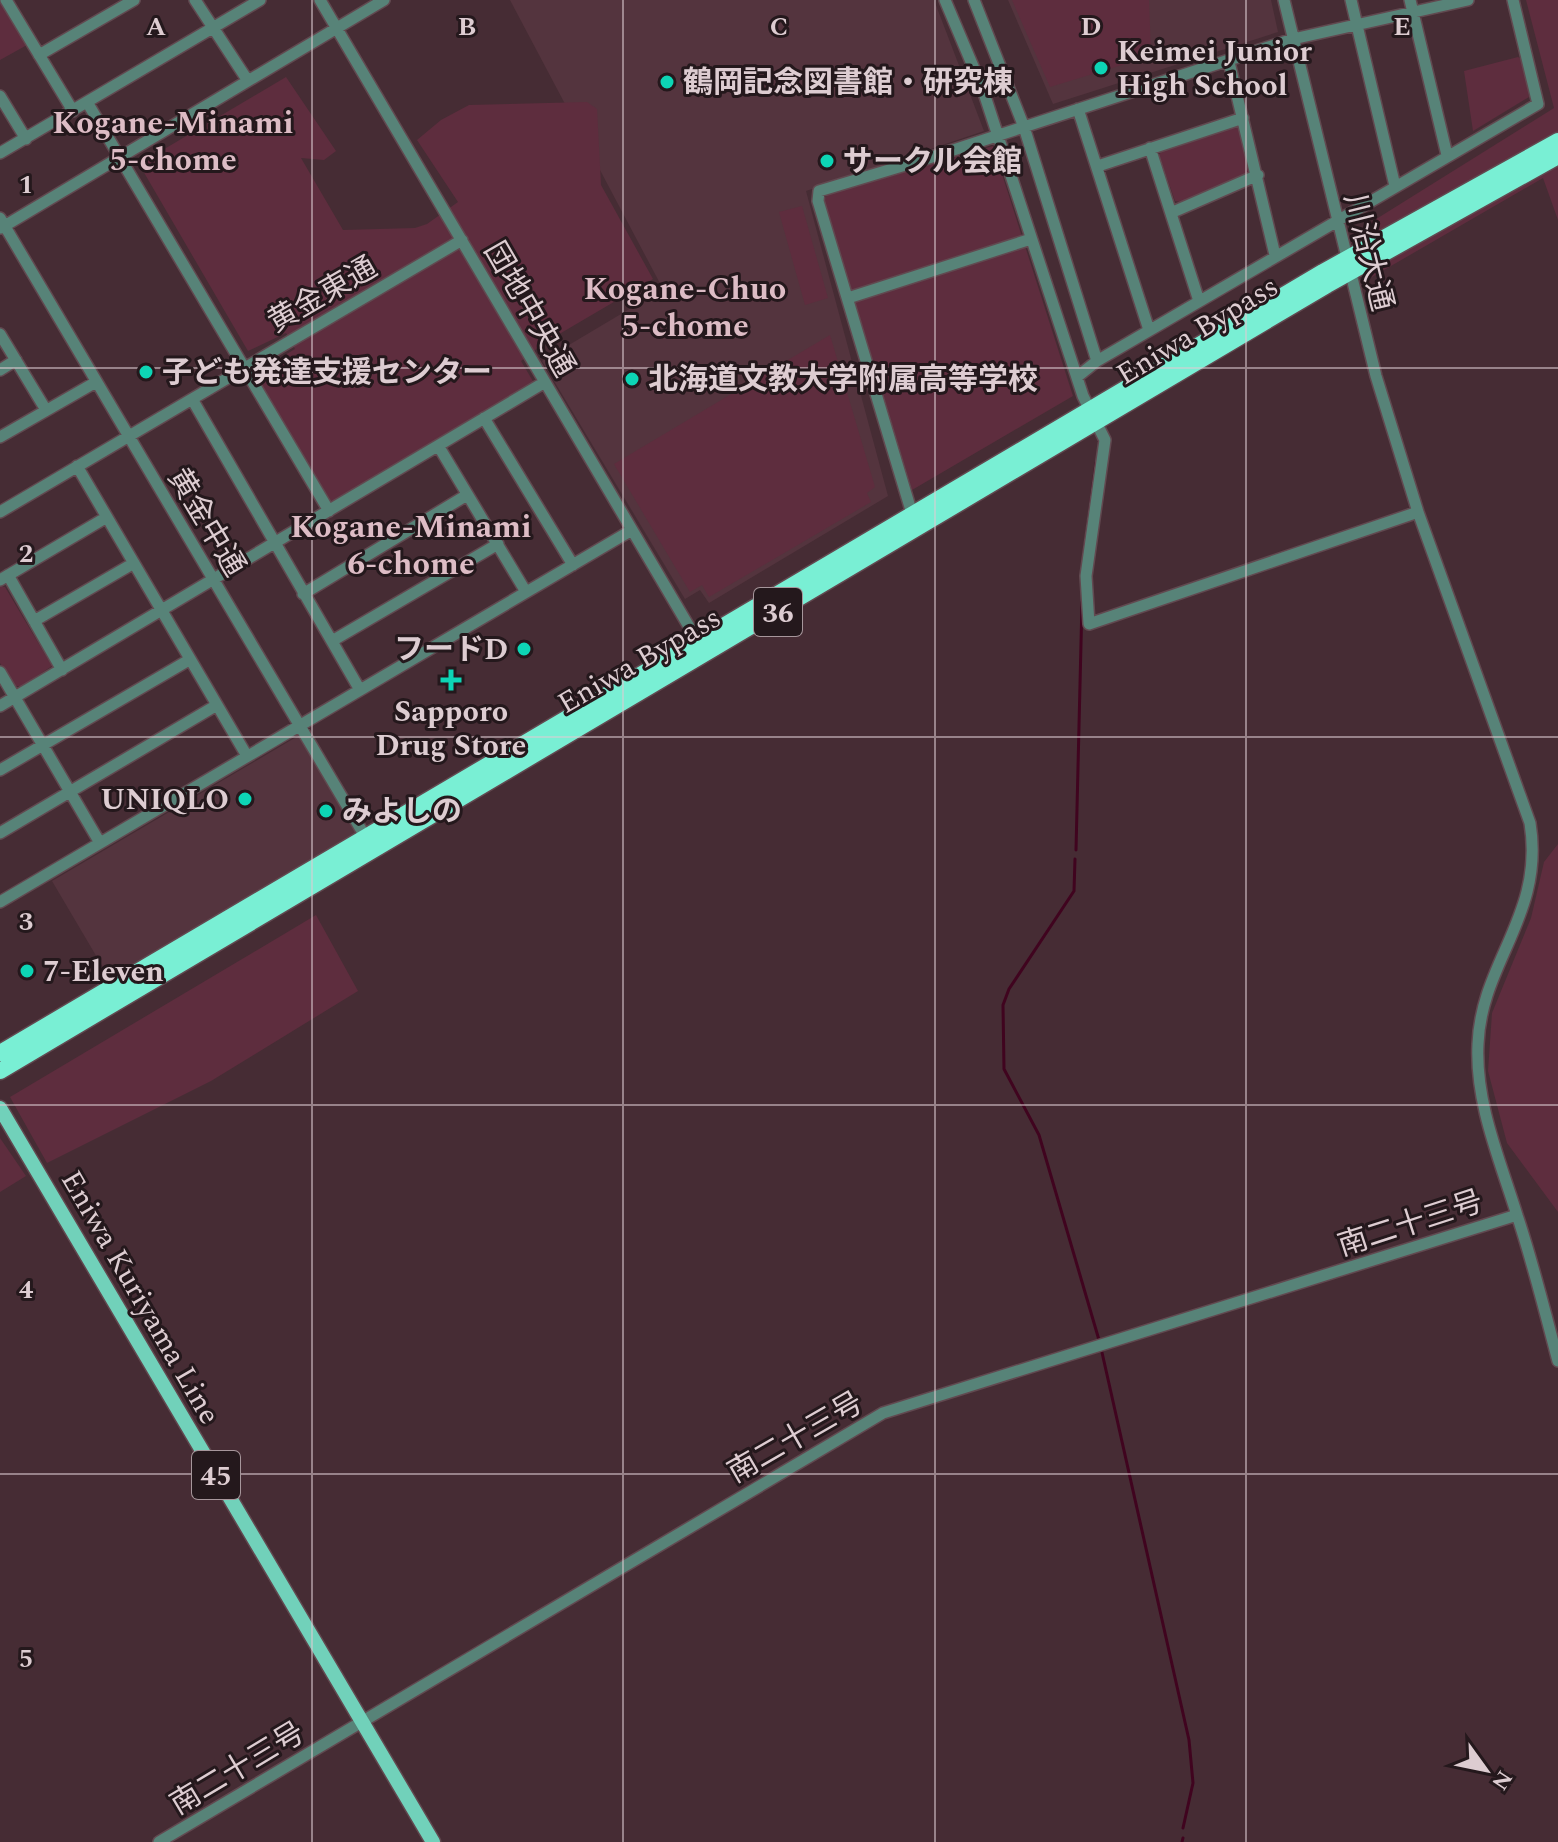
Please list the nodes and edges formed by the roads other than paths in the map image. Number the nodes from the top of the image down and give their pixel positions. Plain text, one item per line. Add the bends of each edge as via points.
1 (134, 0) edge
2 (195, 0) edge
3 (320, 0) edge
4 (384, 0) edge
5 (945, 0) edge
6 (974, 0) edge
7 (1284, 0) edge
8 (1351, 0) edge
9 (1513, 0) edge
10 (10, 1) edge
11 (258, 1) edge
12 (1461, 1) edge
13 (1411, 6) edge
14 (1357, 25) junction
15 (212, 28) junction
16 (336, 29) junction
17 (1293, 39) junction
18 (39, 55) junction
19 (1229, 62) junction
20 (248, 81) junction
21 (0, 96) edge
22 (87, 102) junction
23 (1078, 109) junction
24 (73, 111) junction
25 (1243, 118) junction
26 (1024, 127) junction
27 (997, 136) junction
28 (26, 139) junction
29 (1558, 141) edge
30 (1150, 148) junction
31 (0, 153) edge
32 (1447, 155) junction
33 (1558, 156) edge
34 (119, 160) junction
35 (1098, 166) junction
36 (1258, 175) junction
37 (1395, 186) junction
38 (1173, 212) junction
39 (1335, 220) junction
40 (2, 224) edge
41 (1031, 239) junction
42 (462, 240) junction
43 (1275, 255) junction
44 (1348, 267) junction
45 (848, 298) junction
46 (1199, 301) junction
47 (1149, 330) junction
48 (0, 334) edge
49 (16, 360) junction
50 (1097, 361) junction
51 (245, 367) junction
52 (0, 370) edge
53 (1077, 377) junction
54 (96, 382) junction
55 (545, 382) junction
56 (192, 399) junction
57 (46, 410) junction
58 (1092, 417) junction
59 (484, 418) junction
60 (128, 436) junction
61 (0, 437) edge
62 (439, 447) junction
63 (77, 466) junction
64 (467, 495) junction
65 (329, 511) junction
66 (0, 512) edge
67 (1418, 512) junction
68 (107, 517) junction
69 (913, 517) junction
70 (632, 530) junction
71 (498, 544) junction
72 (274, 545) junction
73 (134, 563) junction
74 (573, 565) junction
75 (4, 577) edge
76 (213, 580) junction
77 (526, 592) junction
78 (303, 594) junction
79 (161, 612) junction
80 (34, 621) junction
81 (332, 641) junction
82 (702, 648) junction
83 (189, 660) junction
84 (62, 670) junction
85 (0, 672) edge
86 (360, 690) junction
87 (15, 698) junction
88 (217, 705) junction
89 (0, 706) edge
90 (299, 726) junction
91 (44, 745) junction
92 (247, 756) junction
93 (0, 770) edge
94 (71, 792) junction
95 (0, 833) edge
96 (100, 843) junction
97 (370, 845) junction
98 (0, 902) edge
99 (0, 1053) edge
100 (0, 1071) edge
101 (0, 1108) edge
102 (1517, 1215) junction
103 (1558, 1361) edge
104 (362, 1722) junction
105 (159, 1842) edge
106 (433, 1842) edge

1 - 18 street
2 - 15 street
3 - 16 street, 団地中央通
4 - 16 street
5 - 27 street
6 - 26 street
7 - 17 street, 川沿大通
8 - 14 street
9 - 32 street via 1538,104
10 - 18 street
11 - 15 street
12 - 13 street
13 - 14 street
13 - 32 street
14 - 17 street
14 - 37 street
15 - 20 street
15 - 22 street
16 - 20 street
16 - 42 street, 団地中央通
17 - 19 street
17 - 39 street, 川沿大通
18 - 24 street
19 - 23 street
19 - 25 street
20 - 34 street
21 - 28 street
22 - 24 street
22 - 34 street
23 - 26 street
23 - 35 street
24 - 28 street
25 - 30 street
25 - 36 street
26 - 27 street
26 - 50 street
27 - 41 street
27 - 45 street via 819,191
28 - 31 street
29 - 44 highway, Eniwa Bypass / 36
30 - 35 street
30 - 38 street
32 - 37 street
33 - 44 highway, Eniwa Bypass / 36
34 - 40 street
34 - 51 street
35 - 47 street
36 - 38 street
36 - 43 street
37 - 39 street
38 - 46 street
39 - 43 street
39 - 44 street, 川沿大通
40 - 54 street, 黄金中通
41 - 45 street
41 - 53 street
42 - 51 street, 黄金東通
42 - 55 street, 団地中央通
43 - 46 street
44 - 58 highway, Eniwa Bypass / 36
44 - 67 street, 川沿大通
45 - 69 street
46 - 47 street
47 - 50 street
48 - 49 street
49 - 52 street
49 - 57 street
50 - 53 street
51 - 56 street, 黄金東通
51 - 65 street
53 - 58 street
54 - 57 street
54 - 60 street, 黄金中通
55 - 59 street
55 - 70 street, 団地中央通
56 - 60 street, 黄金東通
56 - 72 street
57 - 61 street
58 - 67 street via 1105,440 1086,576 1089,624
58 - 69 highway, Eniwa Bypass / 36
58 - 82 highway, Eniwa Bypass / 36
59 - 62 street
59 - 74 street
60 - 63 street, 黄金東通
60 - 76 street, 黄金中通
62 - 64 street
62 - 65 street
63 - 66 street, 黄金東通
63 - 68 street
64 - 71 street
64 - 78 street
65 - 72 street
67 - 102 street, 川沿大通 via 1532,834 1527,897 1488,993 1478,1044 1481,1096
68 - 73 street
68 - 75 street
69 - 82 highway, Eniwa Bypass / 36
70 - 74 street
70 - 82 street, 団地中央通
71 - 77 street
71 - 81 street
72 - 76 street
72 - 78 street
73 - 79 street
73 - 80 street
74 - 77 street
75 - 80 street
76 - 79 street
76 - 90 street, 黄金中通
77 - 86 street
78 - 81 street
79 - 83 street
79 - 84 street
80 - 84 street
81 - 86 street
82 - 97 highway, Eniwa Bypass / 36
83 - 88 street
83 - 91 street
84 - 87 street
85 - 87 street
86 - 90 street
87 - 89 street
87 - 91 street
88 - 92 street
88 - 94 street
90 - 92 street
90 - 97 street, 黄金中通
91 - 93 street
91 - 94 street
92 - 96 street
94 - 95 street
94 - 96 street
96 - 98 street
97 - 99 highway, Eniwa Bypass / 36
97 - 100 highway, Eniwa Bypass / 36
101 - 104 main road, Eniwa Kuriyama Line / 45
102 - 103 street, 川沿大通
102 - 104 street, 南二十三号 via 883,1413
104 - 105 street, 南二十三号
104 - 106 main road, Eniwa Kuriyama Line / 45

